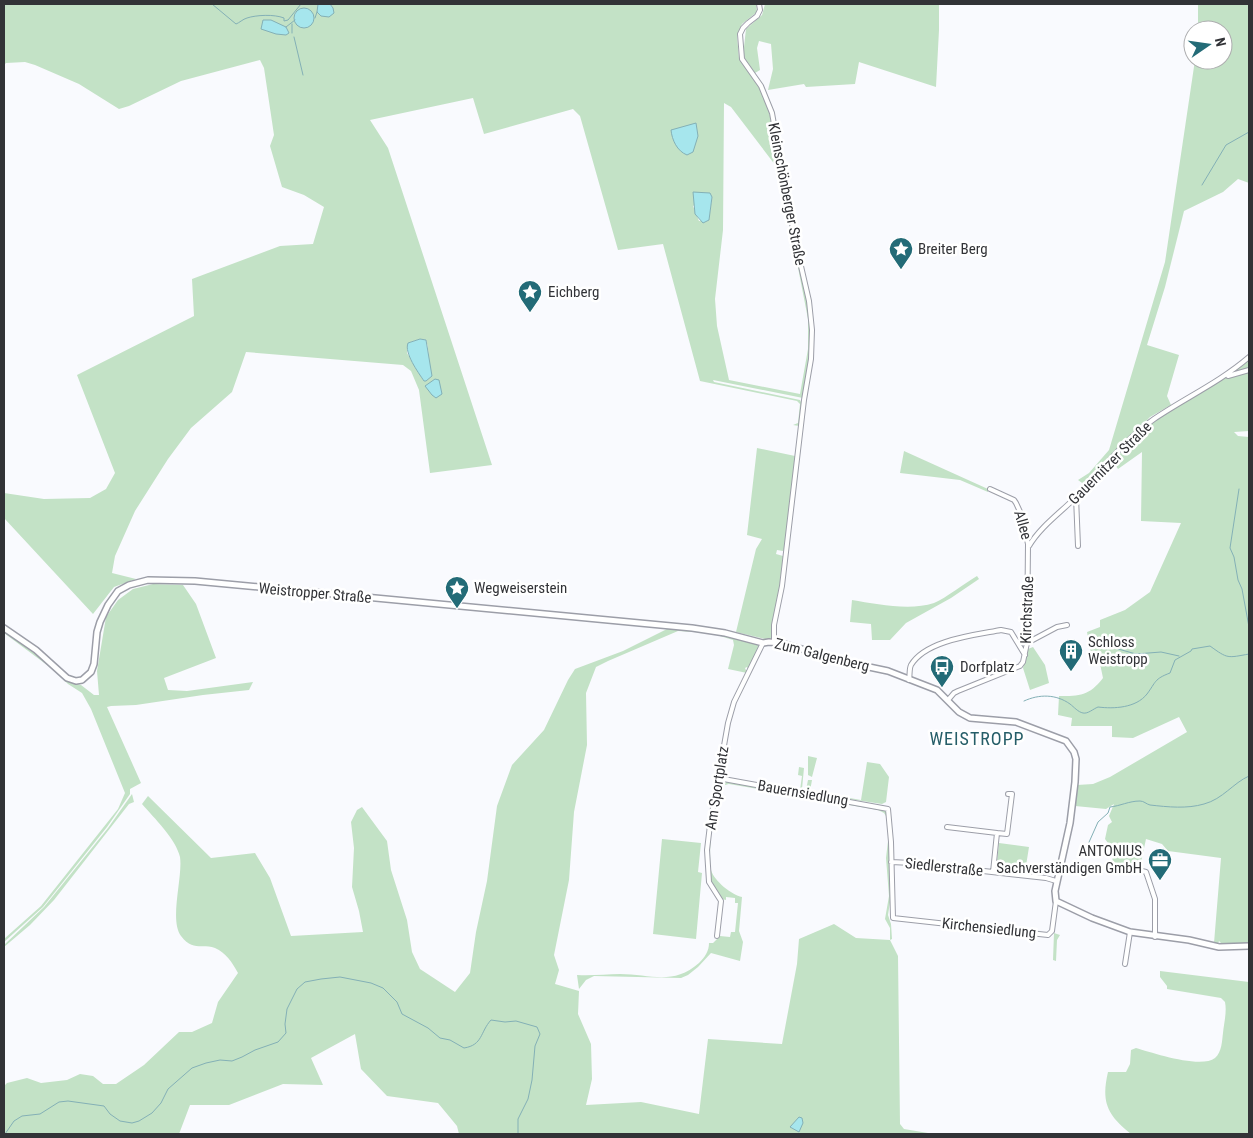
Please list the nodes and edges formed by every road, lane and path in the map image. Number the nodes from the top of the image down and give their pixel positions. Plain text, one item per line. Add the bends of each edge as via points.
1 (759, 4) edge
2 (1249, 357) edge
3 (1249, 370) edge
4 (1224, 377) junction
5 (990, 489) dead end
6 (1076, 497) junction
7 (1029, 546) junction
8 (1078, 546) dead end
9 (1067, 625) dead end
10 (4, 628) edge
11 (709, 630) joint
12 (774, 642) junction
13 (763, 643) junction
14 (1027, 644) junction
15 (1025, 656) junction
16 (909, 669) junction
17 (900, 676) junction
18 (909, 680) junction
19 (948, 700) junction
20 (718, 778) junction
21 (1008, 794) dead end
22 (947, 827) dead end
23 (997, 833) junction
24 (891, 862) junction
25 (1138, 870) dead end
26 (993, 872) junction
27 (1056, 881) junction
28 (1056, 901) junction
29 (1130, 932) junction
30 (717, 936) dead end
31 (1155, 937) junction
32 (1249, 946) edge
33 (1125, 964) dead end

1 - 12 street, Kleinschönberger Straße via 757,16 742,28 741,55 768,101 809,301 812,349
2 - 4 street, Gauernitzer Straße
3 - 4 street
4 - 6 street, Gauernitzer Straße via 1133,436
5 - 7 street, Allee via 1014,500 1022,516
6 - 7 street, Gauernitzer Straße
6 - 8 street
7 - 14 street, Kirchstraße
9 - 14 street
10 - 11 street, Weistropper Straße via 76,682 92,670 100,622 113,597 124,588 148,580 196,581
11 - 13 street, Zum Galgenberg
12 - 13 street, Zum Galgenberg
12 - 17 street, Zum Galgenberg
13 - 20 street, Am Sportplatz via 734,702
14 - 15 street, Kirchstraße
15 - 16 street via 1011,632 1001,630 944,642 916,658
15 - 19 street, Kirchstraße via 1020,666 958,691
16 - 17 street
16 - 18 street
17 - 18 street, Zum Galgenberg
18 - 19 street, Zum Galgenberg via 933,688
19 - 27 street via 970,718 1016,722 1062,738 1070,744 1076,766 1073,805
20 - 24 street, Bauernsiedlung via 888,808
20 - 30 street, Am Sportplatz via 707,860 709,882 721,902
21 - 23 street via 1012,794 1007,834
22 - 23 street
23 - 26 street
24 - 26 street, Siedlerstraße
24 - 28 street, Kirchensiedlung via 893,918 1048,935 1052,931
25 - 31 street via 1146,872 1154,896
26 - 27 street, Siedlerstraße
27 - 28 street
28 - 29 street
29 - 31 street
29 - 33 street
31 - 32 street via 1219,947

